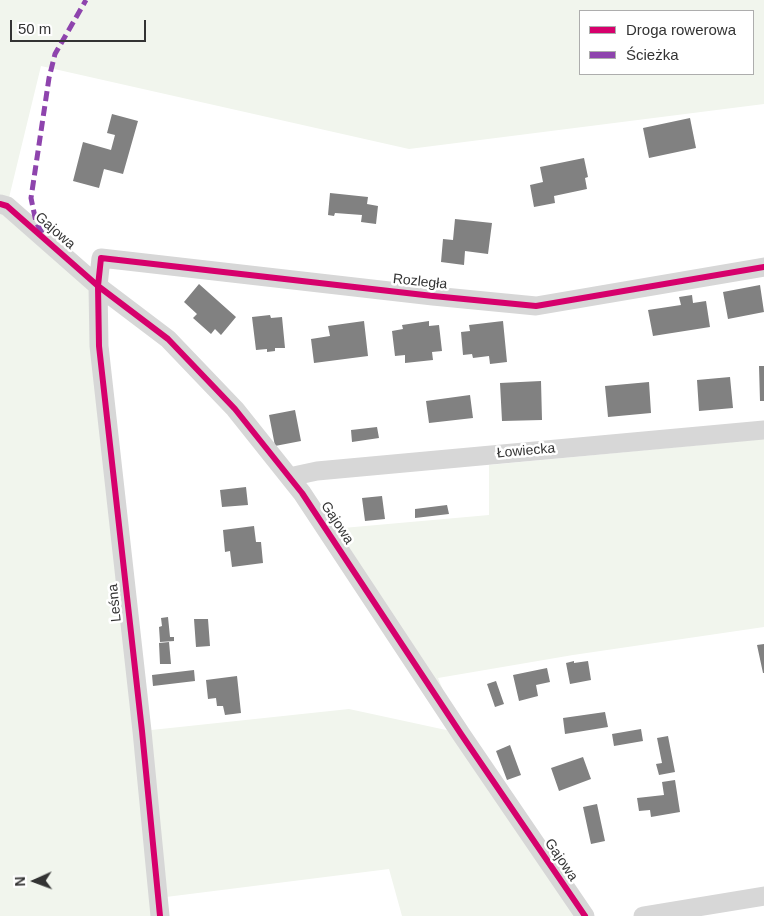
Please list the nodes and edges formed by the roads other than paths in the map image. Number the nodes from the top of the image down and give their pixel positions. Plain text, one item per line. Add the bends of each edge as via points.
1 (0, 204) edge
2 (764, 267) edge
3 (98, 286) junction
4 (764, 430) edge
5 (290, 477) junction
6 (764, 896) edge
7 (160, 916) edge
8 (584, 916) edge
9 (643, 916) edge

1 - 3 street, Gajowa via 7,206
2 - 3 street, Rozległa via 536,306 101,258
3 - 5 street, Gajowa via 168,339 235,409
3 - 7 street, Leśna via 99,346
4 - 5 street, Łowiecka via 317,471
5 - 8 street, Gajowa
6 - 9 street

